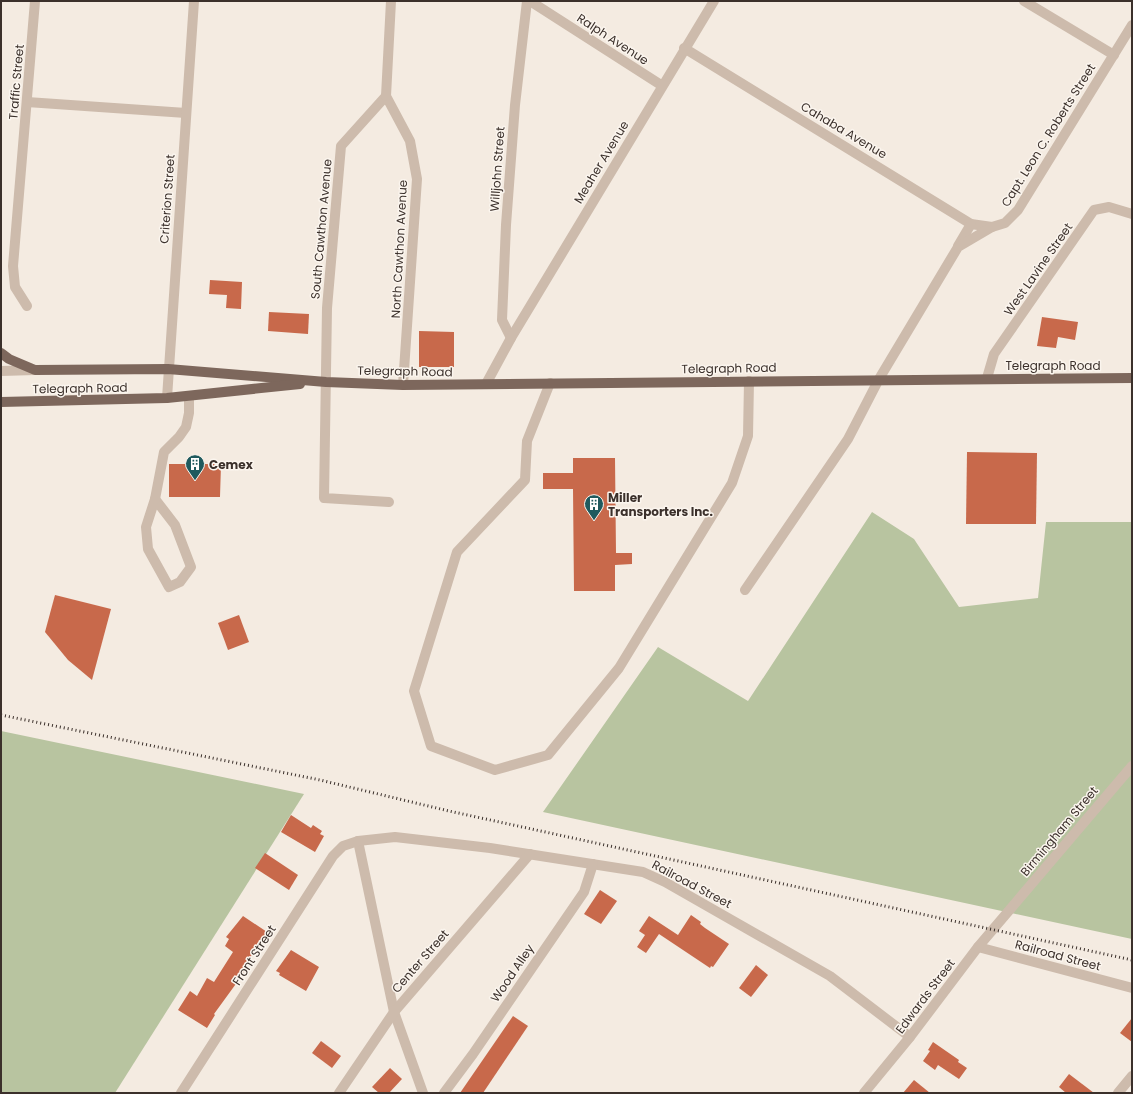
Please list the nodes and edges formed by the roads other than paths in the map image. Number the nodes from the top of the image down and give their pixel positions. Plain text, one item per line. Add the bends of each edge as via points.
1 (35, 1) edge
2 (194, 1) edge
3 (391, 1) edge
4 (527, 1) edge
5 (530, 1) edge
6 (714, 1) edge
7 (1024, 1) edge
8 (1132, 25) edge
9 (684, 48) junction
10 (1114, 55) junction
11 (661, 85) junction
12 (386, 96) junction
13 (27, 102) junction
14 (186, 113) junction
15 (1132, 214) edge
16 (971, 224) junction
17 (992, 226) junction
18 (958, 247) junction
19 (27, 306) dead end
20 (511, 338) junction
21 (1, 353) edge
22 (168, 369) junction
23 (34, 370) junction
24 (1, 371) edge
25 (987, 378) junction
26 (1132, 378) edge
27 (879, 379) junction
28 (749, 381) junction
29 (326, 382) junction
30 (550, 383) junction
31 (486, 384) junction
32 (403, 385) junction
33 (189, 396) junction
34 (167, 398) junction
35 (1, 402) edge
36 (155, 499) junction
37 (389, 502) dead end
38 (745, 590) dead end
39 (1132, 766) edge
40 (358, 841) junction
41 (530, 854) junction
42 (593, 864) junction
43 (1006, 914) joint
44 (978, 947) junction
45 (1132, 988) edge
46 (394, 1012) junction
47 (910, 1037) junction
48 (1132, 1076) edge
49 (181, 1093) edge
50 (339, 1093) edge
51 (423, 1093) edge
52 (444, 1093) edge
53 (864, 1093) edge
54 (1118, 1093) edge

1 - 13 street, Traffic Street
2 - 14 street, Criterion Street
3 - 12 street
4 - 20 street, Willjohn Street via 515,105 506,225 502,320
5 - 11 street, Ralph Avenue
6 - 9 street, Meaher Avenue
7 - 10 street
8 - 10 street, Capt. Leon C. Roberts Street
9 - 11 street, Meaher Avenue
9 - 16 street, Cahaba Avenue
10 - 17 street, Capt. Leon C. Roberts Street via 1018,210 1005,223
11 - 20 street, Meaher Avenue
12 - 29 street, South Cawthon Avenue via 341,146 327,308
12 - 32 street, North Cawthon Avenue via 410,141 417,179
13 - 14 street
13 - 19 street, Traffic Street via 12,266 15,287
14 - 22 street, Criterion Street
15 - 25 street, West Lavine Street via 1109,207 1094,210 994,354
16 - 17 street, Cahaba Avenue
16 - 18 street
17 - 18 street, Capt. Leon C. Roberts Street
18 - 27 street, Capt. Leon C. Roberts Street
20 - 31 street, Meaher Avenue
21 - 23 main road
22 - 23 main road, Telegraph Road
22 - 29 main road, Telegraph Road
22 - 34 street, Criterion Street
23 - 24 street, Telegraph Road
25 - 26 main road, Telegraph Road
25 - 27 main road, Telegraph Road
27 - 28 main road, Telegraph Road
27 - 38 street, Capt. Leon C. Roberts Street via 848,439
28 - 30 main road, Telegraph Road
28 - 30 street via 748,436 732,483 619,668 548,756 495,770 431,746 414,691 458,552 525,480 527,441
29 - 32 main road, Telegraph Road
29 - 33 main road, Telegraph Road
29 - 37 street, South Cawthon Avenue via 324,498
30 - 31 main road, Telegraph Road
31 - 32 main road, Telegraph Road
33 - 34 main road, Telegraph Road
33 - 36 street via 186,427 164,452
34 - 35 main road, Telegraph Road
36 - 36 street via 175,526 191,567 180,582 169,586 148,549 146,527
39 - 43 street, Birmingham Street
40 - 41 street, Railroad Street via 395,837
40 - 46 street
40 - 49 street, Front Street via 343,846 333,856
41 - 42 street, Railroad Street
41 - 46 street, Center Street
42 - 47 street, Railroad Street via 643,872 665,882 830,976
42 - 52 street, Wood Alley via 584,892
43 - 44 street, Edwards Street
44 - 45 street, Railroad Street
44 - 47 street, Edwards Street
46 - 50 street, Center Street
46 - 51 street
47 - 53 street, Edwards Street
48 - 54 street

